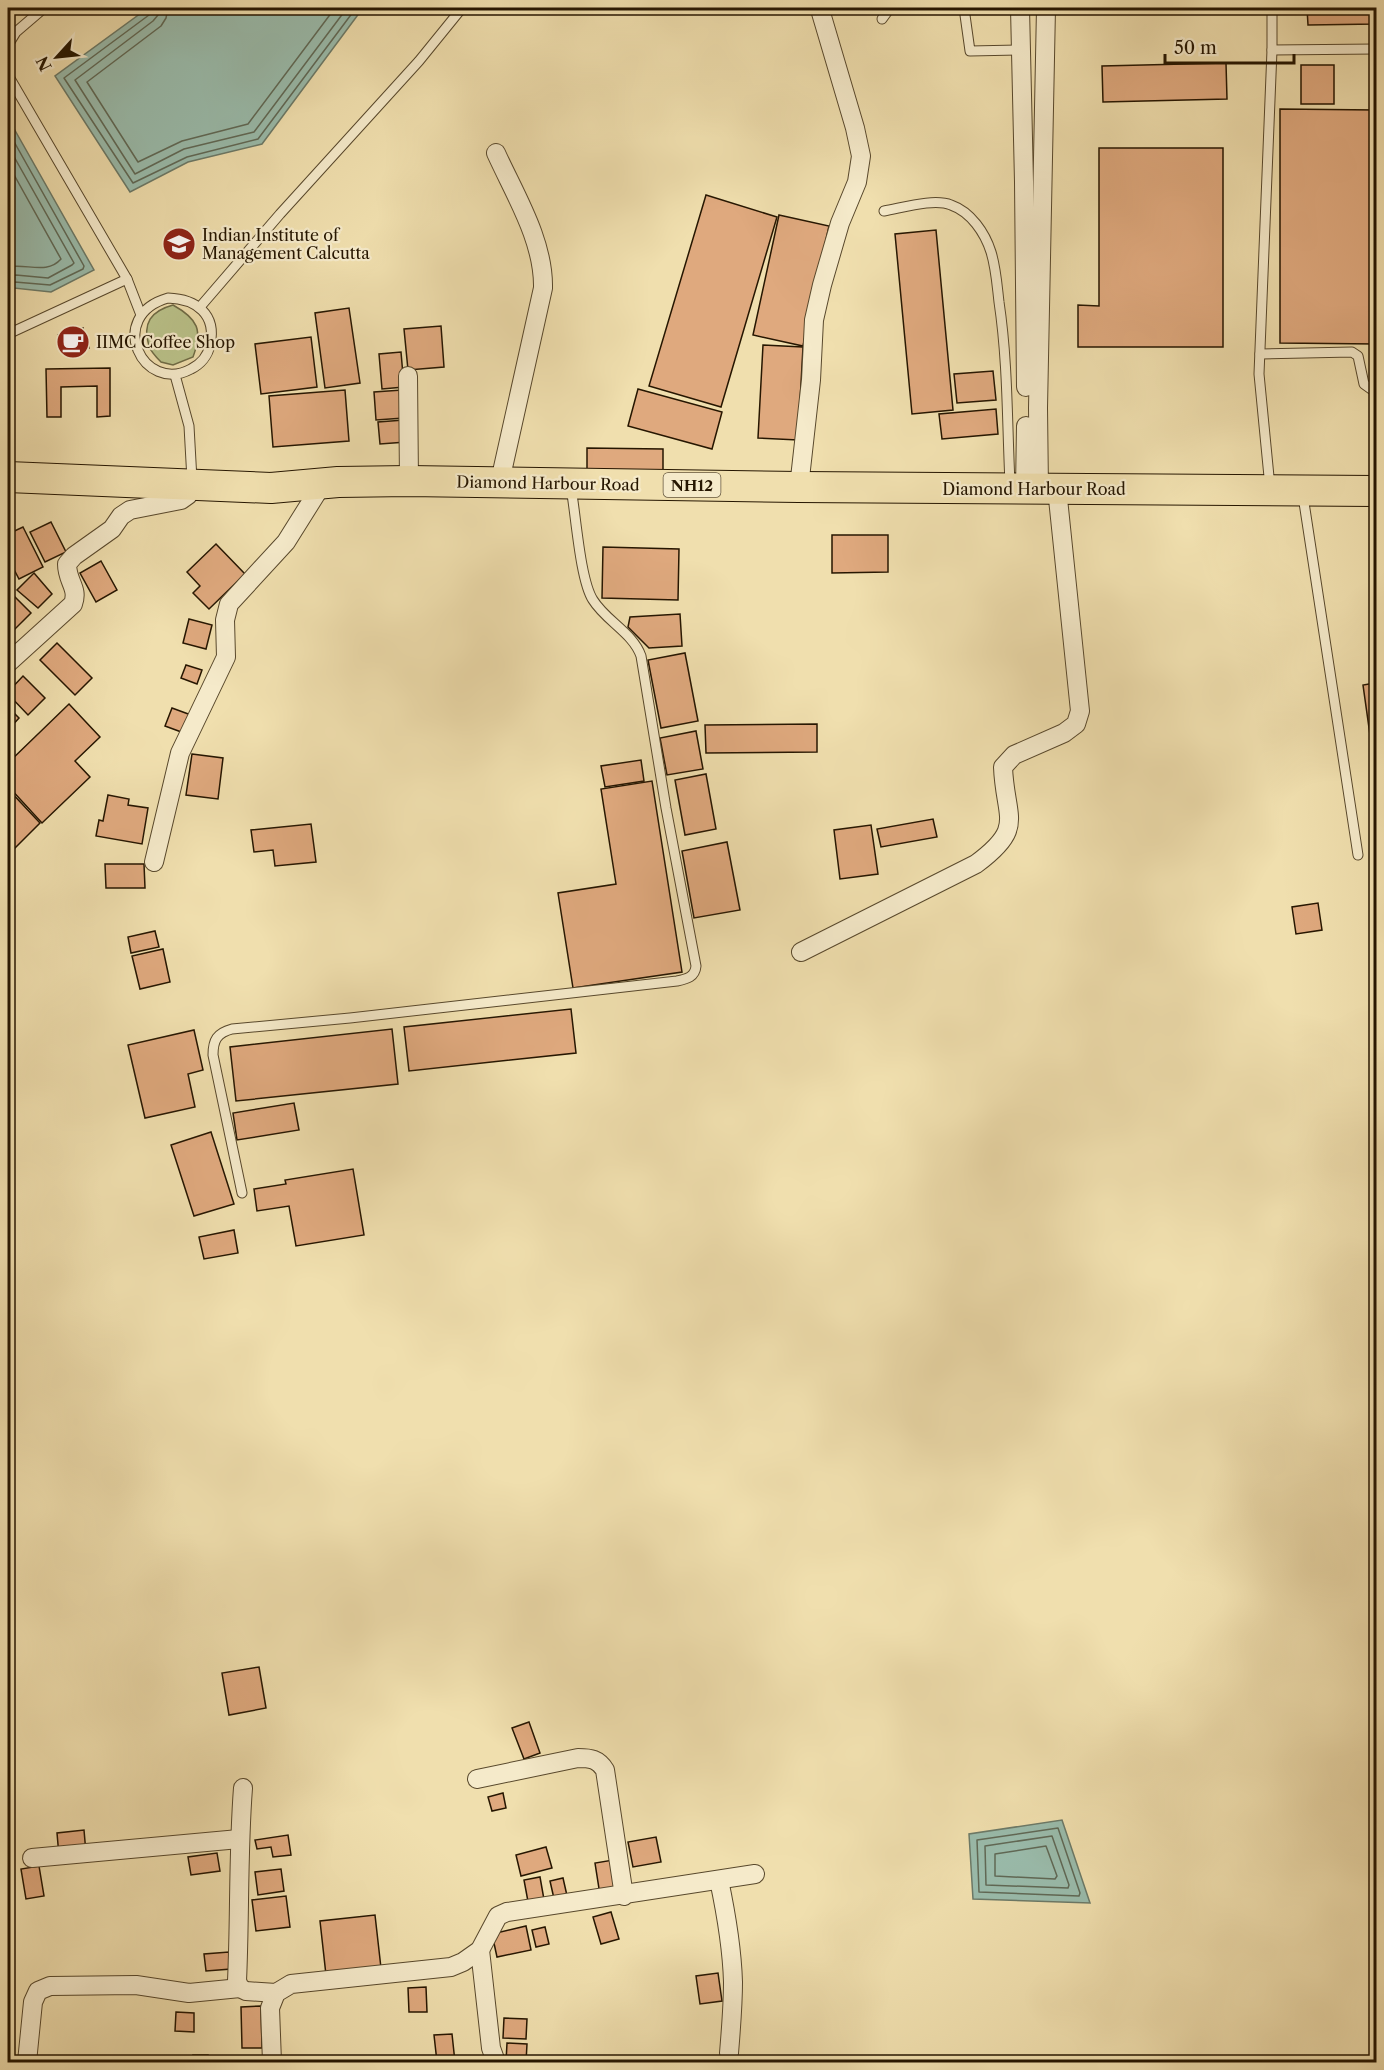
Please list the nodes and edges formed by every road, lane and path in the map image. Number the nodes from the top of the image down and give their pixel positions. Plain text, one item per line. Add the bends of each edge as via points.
1 (44, 8) edge
2 (462, 8) edge
3 (891, 8) edge
4 (964, 8) edge
5 (1020, 8) edge
6 (1046, 8) edge
7 (1272, 8) edge
8 (822, 13) dead end
9 (882, 19) dead end
10 (8, 45) edge
11 (1377, 49) edge
12 (1021, 50) junction
13 (1272, 50) junction
14 (8, 75) edge
15 (496, 153) dead end
16 (884, 211) dead end
17 (128, 279) junction
18 (200, 307) junction
19 (141, 315) junction
20 (8, 334) edge
21 (1260, 354) junction
22 (175, 375) junction
23 (408, 376) dead end
24 (1377, 389) edge
25 (8, 477) edge
26 (409, 481) junction
27 (500, 481) junction
28 (570, 482) junction
29 (322, 483) junction
30 (193, 485) junction
31 (799, 487) junction
32 (1033, 489) junction
33 (1270, 490) junction
34 (1302, 490) junction
35 (1377, 491) edge
36 (8, 663) edge
37 (1358, 855) dead end
38 (154, 862) dead end
39 (801, 952) dead end
40 (242, 1193) dead end
41 (477, 1779) dead end
42 (243, 1788) dead end
43 (239, 1839) junction
44 (32, 1858) dead end
45 (756, 1874) dead end
46 (719, 1880) junction
47 (624, 1896) junction
48 (480, 1950) junction
49 (240, 1988) junction
50 (276, 1993) junction
51 (729, 2053) dead end
52 (27, 2062) edge
53 (272, 2062) edge
54 (496, 2062) edge

1 - 10 lane via 16,32
2 - 18 lane
3 - 9 lane
4 - 12 lane via 970,51
5 - 12 street
6 - 32 street
7 - 13 lane
8 - 31 street via 861,156 814,320
11 - 13 lane
12 - 32 street
13 - 21 lane
14 - 17 lane
15 - 27 street via 536,241 544,271
16 - 32 lane via 941,203 954,206 976,224 990,250
17 - 19 lane
17 - 20 lane
18 - 19 lane via 181,298 168,298 156,301
18 - 22 lane via 209,322 210,346 196,367
19 - 22 lane via 135,335 141,356 149,366
21 - 24 lane via 1352,352 1358,356 1366,387
21 - 33 lane
22 - 30 lane via 189,426
23 - 26 street
25 - 30 highway, Diamond Harbour Road / NH12
26 - 27 highway, Diamond Harbour Road / NH12
26 - 29 highway, Diamond Harbour Road / NH12
27 - 28 highway, Diamond Harbour Road / NH12
28 - 31 highway, Diamond Harbour Road / NH12
28 - 40 lane via 586,587 641,656 696,971 677,981 220,1033 213,1045 213,1055
29 - 30 highway, Diamond Harbour Road / NH12 via 271,488
29 - 38 street via 286,542 229,604 225,620 226,657 180,753
30 - 36 street via 181,500 130,510 112,529 74,556 67,564 76,597 73,604
31 - 32 highway, Diamond Harbour Road / NH12
32 - 33 highway, Diamond Harbour Road / NH12
32 - 39 street via 1080,711 1076,724 1014,755 1003,767 1010,819 1007,836 990,854
33 - 34 highway, Diamond Harbour Road / NH12
34 - 35 highway, Diamond Harbour Road / NH12
34 - 37 lane
41 - 47 street via 579,1758 600,1762
42 - 43 street
43 - 44 street
43 - 49 street
45 - 46 street
46 - 47 street
46 - 51 street via 732,1963
47 - 48 street via 507,1912 498,1916
48 - 50 street via 451,1966 291,1984
48 - 54 street
49 - 50 street
49 - 52 street via 189,1993 136,1985 50,1986 39,1991 33,2002
50 - 53 street via 270,2008

